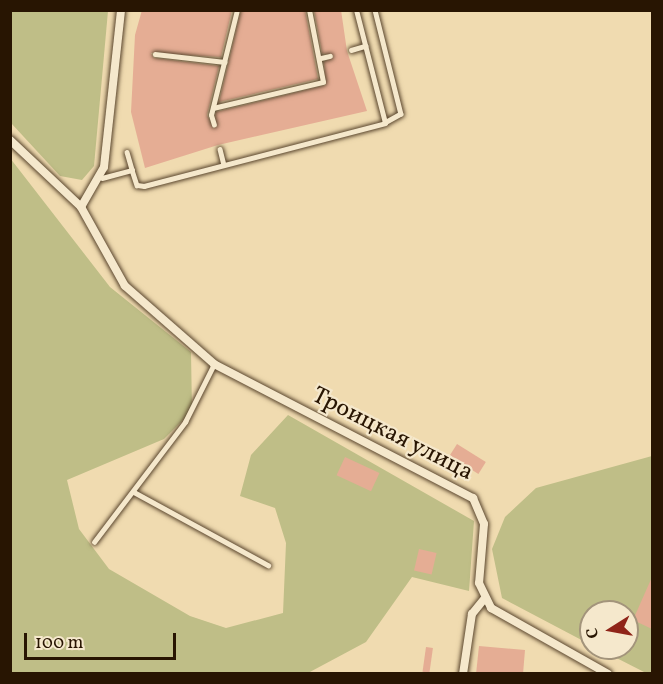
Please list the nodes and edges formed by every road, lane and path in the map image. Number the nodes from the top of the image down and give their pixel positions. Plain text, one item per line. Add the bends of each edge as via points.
1 (121, 10) edge
2 (237, 10) edge
3 (309, 10) edge
4 (356, 10) edge
5 (375, 10) edge
6 (365, 46) junction
7 (351, 50) dead end
8 (155, 54) dead end
9 (330, 56) dead end
10 (321, 58) junction
11 (225, 62) junction
12 (213, 108) junction
13 (385, 123) junction
14 (214, 125) dead end
15 (10, 140) edge
16 (220, 149) dead end
17 (127, 152) dead end
18 (224, 165) junction
19 (132, 170) junction
20 (102, 178) junction
21 (81, 207) junction
22 (214, 364) junction
23 (134, 492) junction
24 (94, 542) dead end
25 (268, 565) dead end
26 (485, 598) junction
27 (463, 674) edge
28 (608, 674) edge

1 - 20 street
2 - 11 lane
3 - 10 lane
4 - 6 lane
5 - 13 lane via 401,114
6 - 7 lane
6 - 13 lane
8 - 11 lane
9 - 10 lane
10 - 12 lane via 323,82
11 - 12 lane
12 - 14 lane
13 - 18 lane
15 - 21 street, Троицкая улица
16 - 18 lane
17 - 19 lane
18 - 19 lane via 140,187
19 - 20 lane
20 - 21 street
21 - 22 street, Троицкая улица via 125,286
22 - 23 lane via 185,422
22 - 26 street, Троицкая улица via 473,498 484,524 479,583
23 - 24 lane
23 - 25 lane
26 - 27 street via 472,614
26 - 28 street via 498,614

